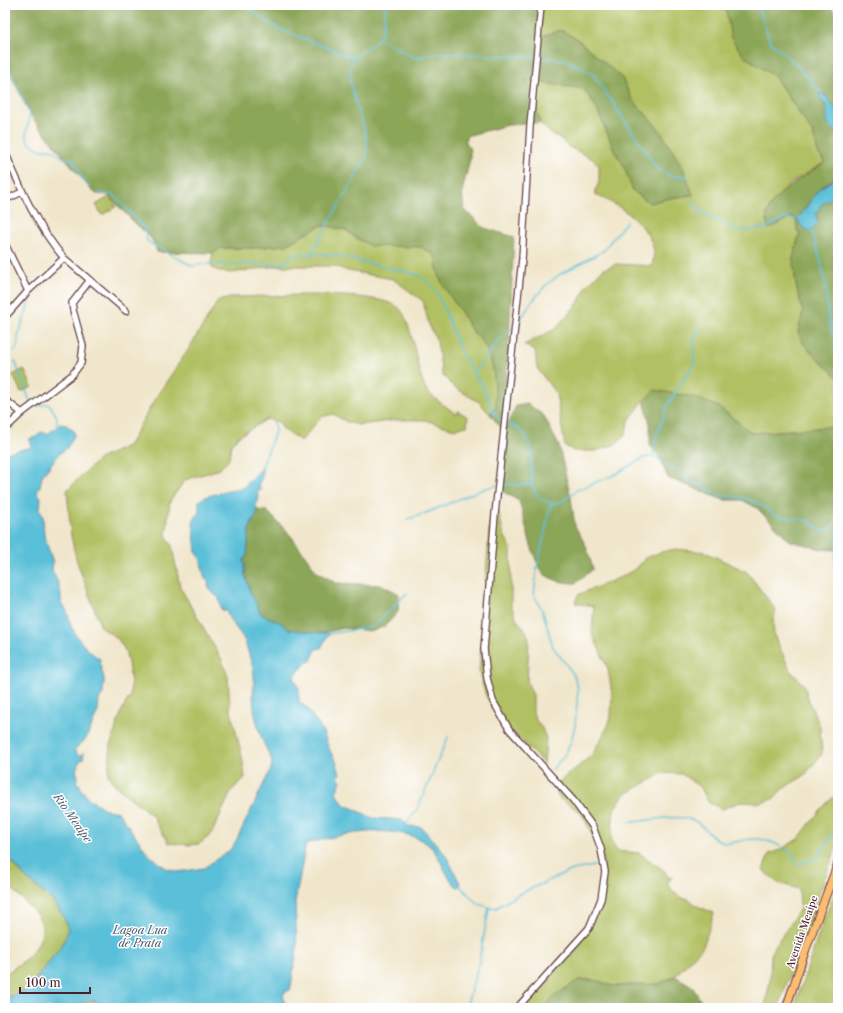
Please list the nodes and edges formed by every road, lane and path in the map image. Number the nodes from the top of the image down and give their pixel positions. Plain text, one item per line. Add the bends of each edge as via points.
1 (541, 5) edge
2 (5, 152) edge
3 (22, 192) junction
4 (5, 200) edge
5 (5, 244) edge
6 (64, 258) junction
7 (90, 280) junction
8 (28, 291) junction
9 (126, 311) dead end
10 (5, 317) edge
11 (5, 400) edge
12 (22, 412) junction
13 (5, 429) edge
14 (838, 863) edge
15 (517, 1008) edge
16 (786, 1008) edge

1 - 15 street via 522,259 495,514 484,649 487,678 493,700 510,729 573,800 593,827 601,848 605,872 601,899 589,928
2 - 3 street
3 - 4 street
3 - 6 street via 47,238
5 - 8 street
6 - 7 street
6 - 8 street
7 - 9 street
7 - 12 street via 72,303 83,346 81,363 72,375
8 - 10 street
11 - 12 street
12 - 13 street
14 - 16 main road, Avenida Meaípe

